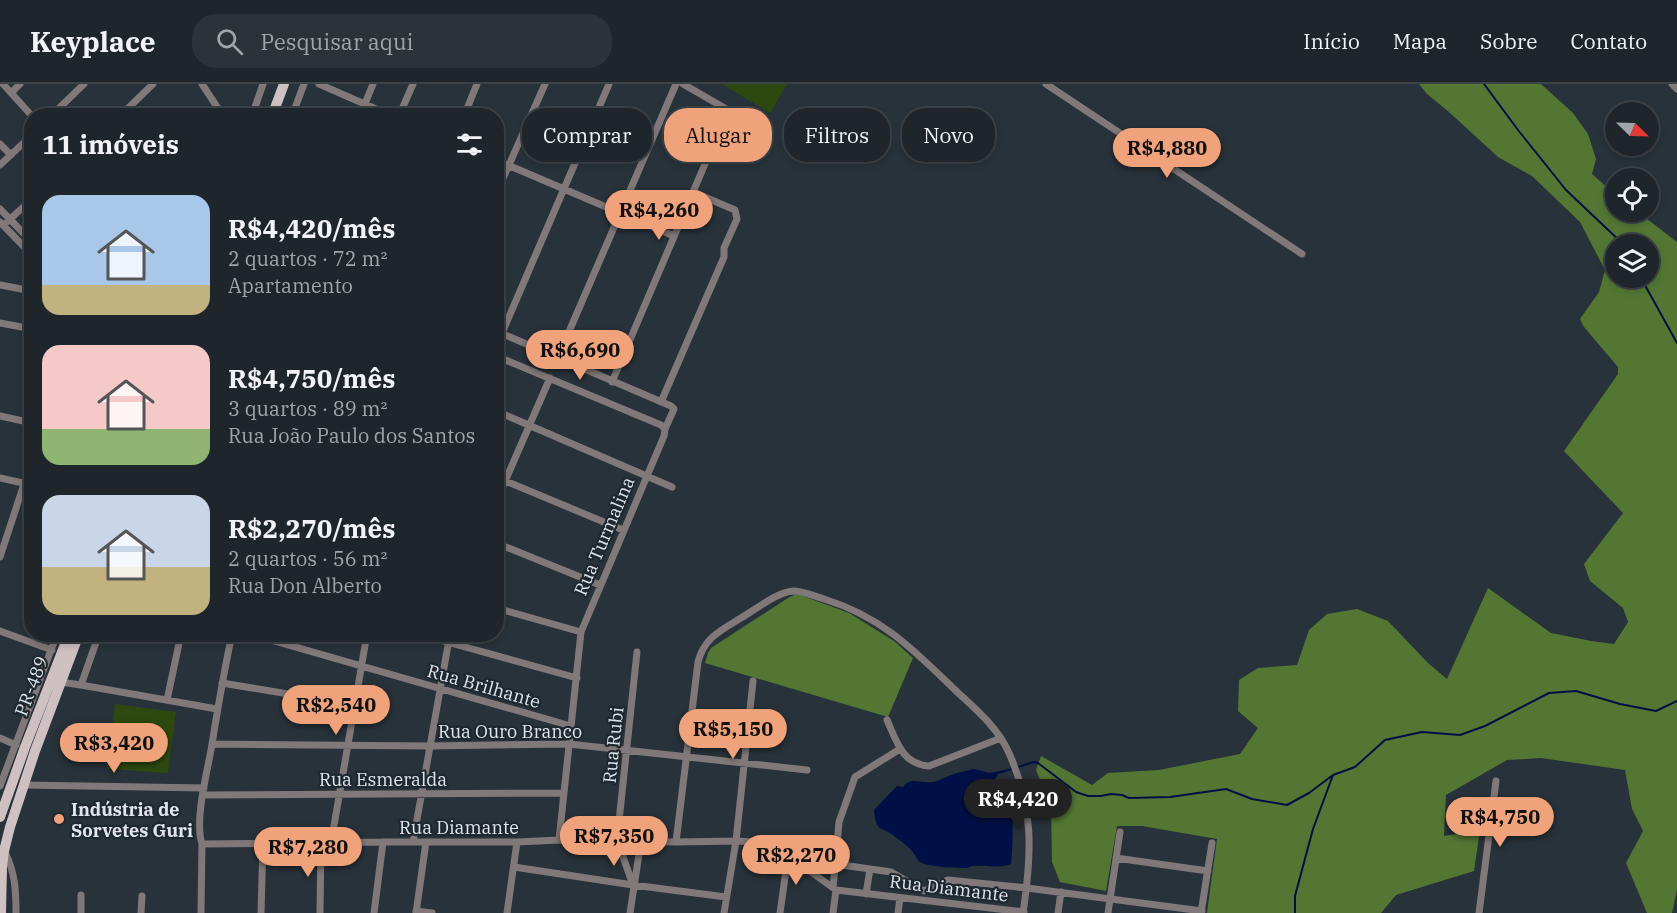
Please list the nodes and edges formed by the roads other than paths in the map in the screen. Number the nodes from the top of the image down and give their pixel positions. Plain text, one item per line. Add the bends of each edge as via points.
1 (3, 84) edge
2 (20, 84) edge
3 (84, 84) edge
4 (153, 84) edge
5 (202, 84) edge
6 (263, 84) edge
7 (284, 84) edge
8 (304, 84) edge
9 (319, 84) edge
10 (373, 84) edge
11 (412, 84) edge
12 (477, 84) edge
13 (544, 84) edge
14 (609, 84) edge
15 (676, 84) edge
16 (683, 84) edge
17 (1046, 84) edge
18 (1672, 84) edge
19 (1677, 88) edge
20 (11, 93) junction
21 (364, 104) junction
22 (25, 108) edge
23 (59, 108) edge
24 (128, 108) edge
25 (218, 108) edge
26 (255, 108) edge
27 (275, 108) edge
28 (295, 108) edge
29 (363, 108) edge
30 (373, 108) edge
31 (402, 108) edge
32 (467, 108) edge
33 (24, 143) edge
34 (0, 144) edge
35 (11, 155) junction
36 (504, 163) edge
37 (0, 165) edge
38 (509, 165) junction
39 (504, 176) edge
40 (564, 189) junction
41 (693, 192) junction
42 (24, 206) edge
43 (0, 209) edge
44 (620, 213) junction
45 (10, 219) junction
46 (2, 224) edge
47 (24, 234) edge
48 (674, 236) junction
49 (24, 247) edge
50 (1302, 254) dead end
51 (0, 285) edge
52 (24, 290) edge
53 (504, 321) edge
54 (0, 323) edge
55 (24, 328) edge
56 (504, 334) edge
57 (558, 357) junction
58 (504, 359) edge
59 (550, 378) junction
60 (612, 381) junction
61 (661, 402) junction
62 (504, 415) edge
63 (0, 416) edge
64 (24, 421) edge
65 (530, 426) junction
66 (664, 429) junction
67 (646, 476) junction
68 (0, 478) edge
69 (505, 481) joint
70 (24, 484) edge
71 (672, 487) dead end
72 (24, 495) edge
73 (623, 530) junction
74 (504, 546) edge
75 (0, 557) edge
76 (600, 585) junction
77 (504, 610) edge
78 (0, 631) edge
79 (581, 632) junction
80 (24, 640) edge
81 (30, 642) edge
82 (54, 642) edge
83 (66, 642) edge
84 (76, 642) edge
85 (96, 642) edge
86 (179, 642) edge
87 (230, 642) edge
88 (278, 642) edge
89 (366, 642) edge
90 (445, 642) edge
91 (448, 643) junction
92 (52, 650) junction
93 (638, 652) dead end
94 (362, 666) junction
95 (577, 678) junction
96 (753, 681) dead end
97 (60, 682) junction
98 (222, 683) junction
99 (81, 685) junction
100 (440, 689) junction
101 (167, 700) junction
102 (355, 705) junction
103 (217, 709) junction
104 (887, 720) dead end
105 (571, 726) junction
106 (0, 738) edge
107 (1001, 738) junction
108 (212, 744) junction
109 (569, 744) junction
110 (16, 745) junction
111 (347, 746) junction
112 (429, 746) junction
113 (900, 749) junction
114 (628, 751) junction
115 (686, 757) junction
116 (745, 763) junction
117 (807, 770) dead end
118 (1496, 780) dead end
119 (24, 785) junction
120 (0, 786) edge
121 (203, 792) junction
122 (563, 793) junction
123 (339, 795) junction
124 (420, 795) junction
125 (0, 815) edge
126 (10, 827) junction
127 (1120, 832) dead end
128 (559, 840) junction
129 (617, 840) junction
130 (642, 841) junction
131 (736, 841) junction
132 (262, 842) junction
133 (383, 842) junction
134 (412, 842) junction
135 (426, 842) junction
136 (517, 842) junction
137 (676, 842) junction
138 (321, 843) junction
139 (331, 843) junction
140 (1212, 843) dead end
141 (202, 844) junction
142 (4, 851) junction
143 (788, 856) junction
144 (1116, 858) junction
145 (514, 867) junction
146 (835, 868) junction
147 (870, 869) junction
148 (1208, 871) junction
149 (633, 885) junction
150 (1027, 888) junction
151 (834, 889) junction
152 (1061, 892) junction
153 (866, 894) junction
154 (81, 895) dead end
155 (142, 896) dead end
156 (726, 897) junction
157 (900, 898) junction
158 (1110, 899) junction
159 (963, 909) edge
160 (416, 912) edge
161 (1201, 912) edge
162 (2, 913) edge
163 (16, 913) edge
164 (81, 913) edge
165 (141, 913) edge
166 (201, 913) edge
167 (261, 913) edge
168 (320, 913) edge
169 (374, 913) edge
170 (432, 913) edge
171 (507, 913) edge
172 (630, 913) edge
173 (724, 913) edge
174 (780, 913) edge
175 (833, 913) edge
176 (898, 913) edge
177 (1024, 913) edge
178 (1058, 913) edge
179 (1108, 913) edge
180 (1479, 913) edge

1 - 20 street
2 - 20 street
3 - 23 street
4 - 24 street
5 - 25 street
6 - 26 street
7 - 27 main road
8 - 28 street
9 - 21 street
10 - 21 street
11 - 31 street
12 - 32 street
13 - 38 street
14 - 40 street
15 - 44 street
16 - 41 street via 728,110
17 - 50 street
18 - 19 street
20 - 22 street
21 - 29 street
21 - 30 street
33 - 35 street
34 - 35 street
35 - 37 street
36 - 38 street
38 - 39 street
38 - 40 street
40 - 44 street
40 - 53 street
41 - 48 street
41 - 61 street via 735,210 737,219
42 - 45 street
43 - 45 street
44 - 48 street
44 - 57 street
45 - 46 street
45 - 47 street
46 - 49 street
48 - 60 street
51 - 52 street
54 - 55 street
56 - 57 street
57 - 60 street
58 - 59 street
59 - 65 street
59 - 66 street
60 - 61 street
61 - 66 street, Rua Turmalina via 674,409
62 - 65 street
63 - 64 street
65 - 67 street
65 - 69 street
66 - 67 street, Rua Turmalina
67 - 71 street
67 - 73 street, Rua Turmalina
68 - 70 street
69 - 73 street
72 - 75 street
73 - 76 street, Rua Turmalina
74 - 76 street
76 - 79 street, Rua Turmalina
77 - 79 street
78 - 80 street
79 - 95 street, Rua Turmalina
81 - 92 street
82 - 92 street
83 - 125 main road, PR-489 / PR-489
84 - 97 main road, PR-489 / PR-489
85 - 99 street
86 - 101 street
87 - 98 street
88 - 94 street, Rua Brilhante
89 - 94 street
90 - 91 street
91 - 95 street
91 - 100 street
92 - 110 street
93 - 114 street, Rua Rubi
94 - 100 street, Rua Brilhante
94 - 102 street
95 - 105 street, Rua Turmalina
96 - 116 street
97 - 99 street
97 - 119 main road, PR-489 / PR-489
98 - 102 street
98 - 103 street
99 - 101 street
100 - 105 street, Rua Brilhante
100 - 112 street
101 - 103 street
102 - 111 street
103 - 108 street
104 - 113 street
105 - 109 street, Rua Turmalina
106 - 110 street
107 - 113 street via 929,766 917,765
107 - 115 street via 980,713 895,635 848,608 802,592 785,592 720,631 700,652
107 - 150 street via 1026,801 1030,826
108 - 111 street, Rua Ouro Branco
108 - 121 street
109 - 112 street, Rua Ouro Branco
109 - 114 street, Rua Ouro Branco
109 - 122 street, Rua Turmalina
110 - 120 street
111 - 112 street, Rua Ouro Branco
111 - 123 street
112 - 124 street
113 - 146 street via 855,777 839,822
114 - 115 street, Rua Ouro Branco
114 - 129 street, Rua Rubi
115 - 116 street, Rua Ouro Branco
115 - 137 street
116 - 117 street, Rua Ouro Branco
116 - 131 street
118 - 180 street
119 - 121 street, Rua Esmeralda
119 - 126 main road, PR-489 / PR-489
121 - 123 street, Rua Esmeralda
121 - 141 street via 199,834
122 - 124 street, Rua Esmeralda
122 - 128 street, Rua Turmalina
123 - 124 street, Rua Esmeralda
123 - 139 street
124 - 134 street
125 - 126 main road via 6,817
126 - 142 main road, PR-489 / PR-489
127 - 144 street
128 - 129 street, Rua Diamante
128 - 136 street, Rua Diamante
129 - 130 street, Rua Diamante
129 - 149 street
130 - 137 street, Rua Diamante
130 - 149 street
131 - 137 street, Rua Diamante
131 - 143 street, Rua Diamante via 771,843
131 - 156 street
132 - 138 street, Rua Diamante
132 - 141 street, Rua Diamante
132 - 167 street
133 - 134 street, Rua Diamante
133 - 139 street, Rua Diamante
133 - 169 street
134 - 135 street, Rua Diamante
135 - 136 street, Rua Diamante
135 - 160 street
136 - 145 street
138 - 139 street, Rua Diamante
138 - 168 street
140 - 148 street
141 - 166 street
142 - 162 main road, PR-489 / PR-489
142 - 163 street via 15,878
143 - 151 street, Rua Diamante
143 - 174 street
144 - 148 street
144 - 158 street
145 - 149 street
145 - 171 street
146 - 147 street via 842,865
146 - 151 street
147 - 150 street via 891,872 924,891 948,880
147 - 153 street
148 - 161 street
149 - 156 street
149 - 172 street
150 - 152 street
150 - 177 street
151 - 153 street, Rua Diamante
151 - 175 street
152 - 158 street
152 - 178 street
153 - 157 street, Rua Diamante
154 - 164 street
155 - 165 street
156 - 173 street
157 - 159 street, Rua Diamante
157 - 176 street
158 - 161 street
158 - 179 street
159 - 177 street, Rua Diamante
160 - 170 street

